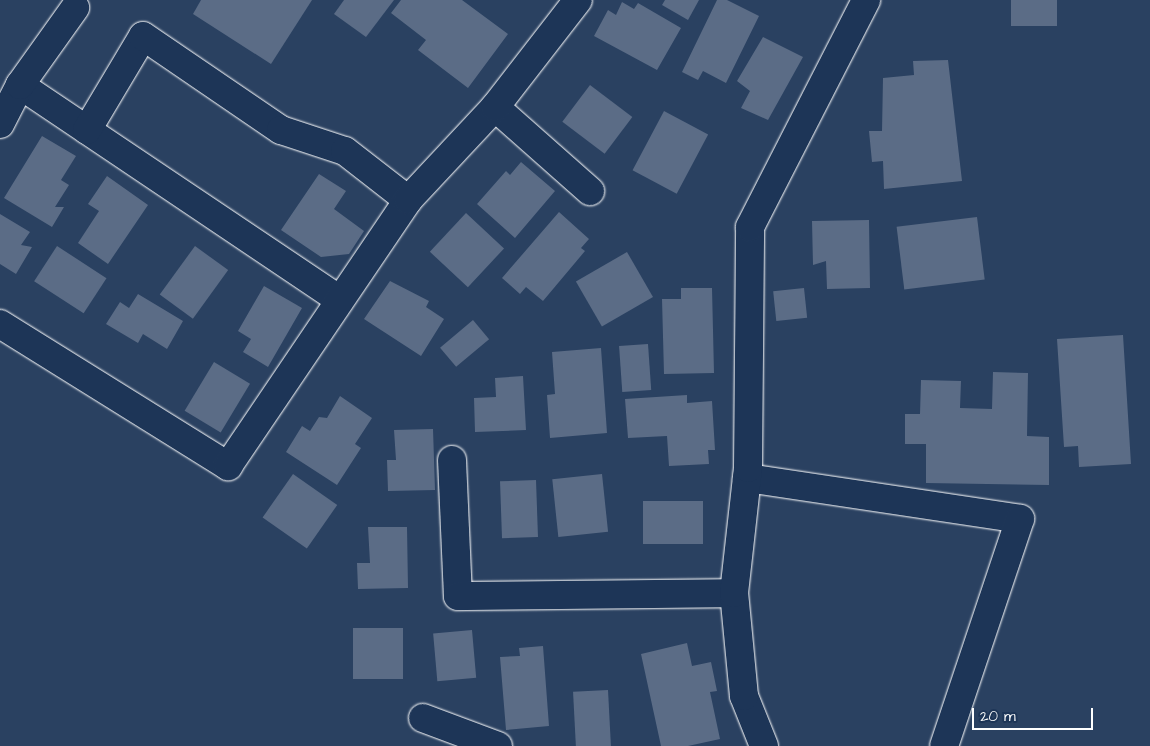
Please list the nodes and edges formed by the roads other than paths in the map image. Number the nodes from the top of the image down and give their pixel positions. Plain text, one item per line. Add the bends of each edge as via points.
1 (578, 0) edge
2 (866, 0) edge
3 (75, 8) dead end
4 (20, 85) junction
5 (495, 107) junction
6 (0, 124) edge
7 (87, 130) junction
8 (590, 191) dead end
9 (408, 200) junction
10 (338, 299) junction
11 (0, 324) edge
12 (452, 460) dead end
13 (747, 478) junction
14 (734, 593) junction
15 (423, 718) dead end
16 (498, 746) edge
17 (764, 746) edge
18 (944, 746) edge

1 - 5 street
2 - 13 street via 750,227
3 - 4 street
4 - 6 street
4 - 7 street
5 - 8 street
5 - 9 street
7 - 9 street via 143,36 281,130 345,151
7 - 10 street
9 - 10 street
10 - 11 street via 228,466
12 - 14 street via 458,596
13 - 14 street
13 - 18 street via 1020,519
14 - 17 street via 744,696
15 - 16 street

